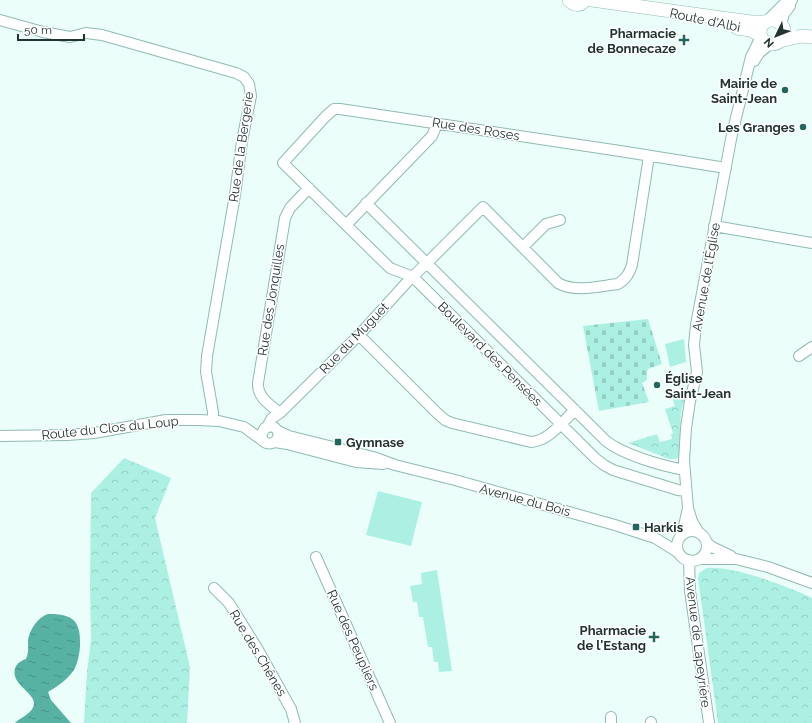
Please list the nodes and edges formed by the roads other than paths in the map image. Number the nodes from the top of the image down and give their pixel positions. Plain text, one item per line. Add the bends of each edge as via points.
1 (569, 0) edge
2 (586, 0) edge
3 (592, 0) edge
4 (792, 0) edge
5 (649, 8) junction
6 (0, 20) edge
7 (766, 21) junction
8 (782, 25) junction
9 (812, 33) edge
10 (812, 37) edge
11 (768, 39) junction
12 (437, 124) junction
13 (649, 156) junction
14 (726, 168) junction
15 (309, 188) junction
16 (366, 203) junction
17 (560, 220) dead end
18 (346, 225) junction
19 (714, 226) junction
20 (812, 243) edge
21 (523, 247) junction
22 (427, 263) junction
23 (413, 277) junction
24 (359, 335) junction
25 (812, 346) edge
26 (799, 356) dead end
27 (574, 410) junction
28 (280, 413) junction
29 (215, 420) junction
30 (560, 424) junction
31 (244, 427) junction
32 (271, 428) junction
33 (0, 436) edge
34 (263, 440) junction
35 (275, 442) junction
36 (395, 465) junction
37 (685, 470) junction
38 (686, 491) junction
39 (688, 508) junction
40 (699, 533) junction
41 (681, 536) junction
42 (655, 538) junction
43 (706, 543) junction
44 (679, 553) junction
45 (316, 557) dead end
46 (694, 559) junction
47 (736, 559) junction
48 (812, 583) edge
49 (214, 588) dead end
50 (295, 723) edge
51 (390, 723) edge
52 (709, 723) edge

1 - 2 main road via 578,5
3 - 5 main road, Route d'Albi
4 - 7 street
4 - 8 street via 784,14
5 - 7 main road, Route d'Albi via 750,22
5 - 11 main road, Route d'Albi via 750,30
6 - 29 street, Rue de la Bergerie via 70,37 86,33 102,35 236,73 244,77 249,84 251,96 207,356 206,372
7 - 8 main road via 777,21
7 - 11 main road via 761,26
8 - 9 main road
8 - 11 main road via 783,34
10 - 11 main road
11 - 14 street, Avenue de l'Église via 751,57 732,130
12 - 13 street, Rue des Roses
12 - 15 street, Rue des Roses via 334,109 283,163
12 - 16 street via 432,136
13 - 14 street, Rue des Roses
13 - 21 street via 632,265 624,280 618,284 565,287
14 - 19 street, Avenue de l'Église
15 - 18 street, Boulevard des Pensées
15 - 28 street, Rue des Jonquilles via 290,208 285,218 258,383 263,398
16 - 18 street
16 - 22 street, Boulevard des Pensées
17 - 21 street via 546,224
18 - 23 street, Boulevard des Pensées via 390,268
19 - 20 street
19 - 37 street, Avenue de l'Église via 696,326 694,346 697,372 686,428
21 - 22 street, Rue du Muguet via 483,207
22 - 23 street, Rue du Muguet
22 - 27 street, Boulevard des Pensées
23 - 24 street, Rue du Muguet
23 - 30 street, Boulevard des Pensées
24 - 28 street, Rue du Muguet
24 - 30 street via 445,420 530,442 546,438
25 - 26 street
27 - 30 street
27 - 37 street, Boulevard des Pensées via 618,449
28 - 32 street, Rue du Muguet
29 - 31 street, Route du Clos du Loup
29 - 33 street, Route du Clos du Loup via 166,420 68,435
30 - 38 street, Boulevard des Pensées via 604,465 613,470
31 - 32 street, Route du Clos du Loup
31 - 34 street, Route du Clos du Loup
32 - 34 street via 261,434
32 - 35 street via 279,437
32 - 36 street, Avenue du Bois via 289,436
34 - 35 street via 268,444
35 - 36 street, Avenue du Bois via 356,462
36 - 42 street, Avenue du Bois
37 - 38 street, Avenue de l'Église
38 - 39 street, Avenue de l'Église
39 - 40 street, Avenue de l'Église
39 - 41 street, Avenue de l'Église
40 - 41 street via 693,531
40 - 43 street via 703,535
41 - 42 street, Avenue du Bois
41 - 44 street via 677,544
42 - 44 street, Avenue du Bois
43 - 46 street via 706,550
43 - 47 street
44 - 46 street via 683,558
45 - 51 street, Rue des Peupliers
46 - 47 street
46 - 52 street, Avenue de Lapeyrière via 690,591
47 - 48 street via 768,567
49 - 50 street, Rue des Chênes via 229,603 257,648 291,709

